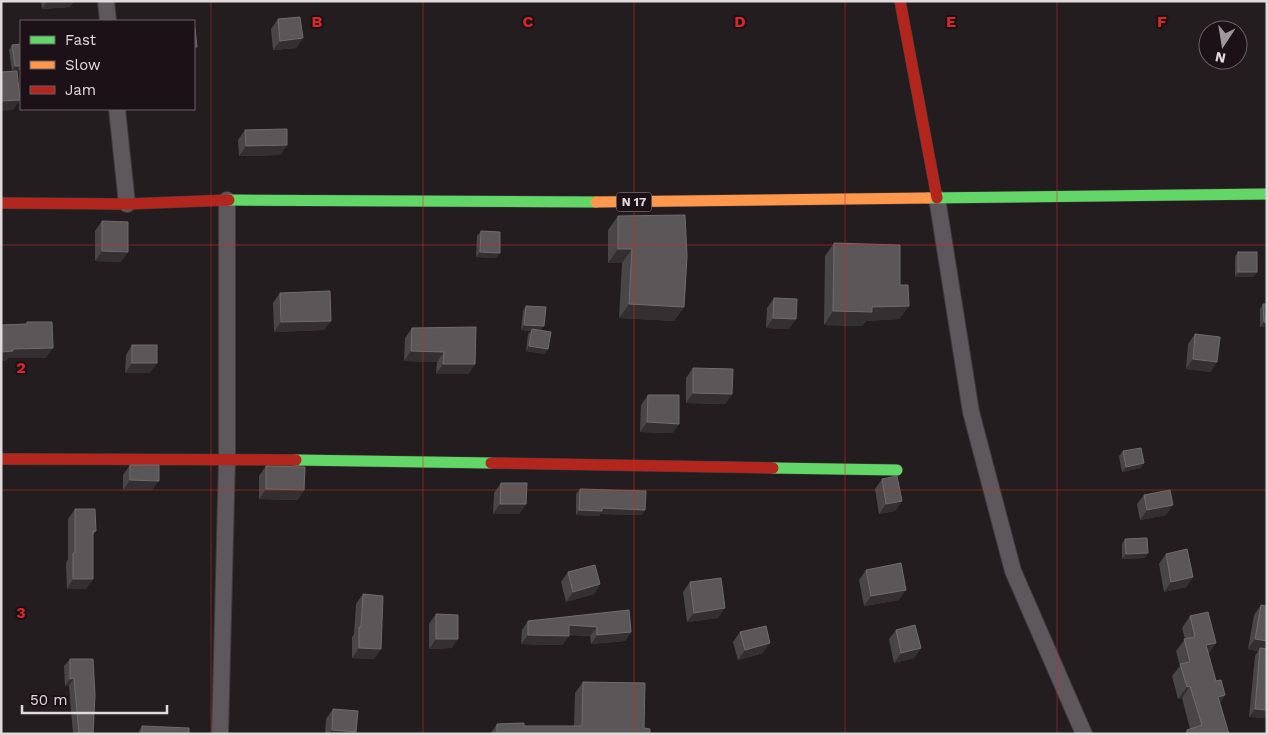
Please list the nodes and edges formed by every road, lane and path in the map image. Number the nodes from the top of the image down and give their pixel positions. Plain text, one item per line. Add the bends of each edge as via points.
1 (106, 1) edge
2 (900, 1) edge
3 (108, 20) edge
4 (117, 110) edge
5 (1267, 194) edge
6 (937, 198) junction
7 (227, 200) junction
8 (1, 203) edge
9 (127, 204) junction
10 (227, 459) junction
11 (1, 460) edge
12 (898, 470) dead end
13 (220, 734) edge
14 (1084, 734) edge

1 - 3 street
2 - 6 main road
4 - 9 street
5 - 6 main road, N 17
6 - 7 main road, N 17 via 528,203
6 - 14 street via 971,412 1013,571
7 - 9 main road, N 17
7 - 10 street
8 - 9 main road, N 17
10 - 11 main road
10 - 12 main road
10 - 13 street

